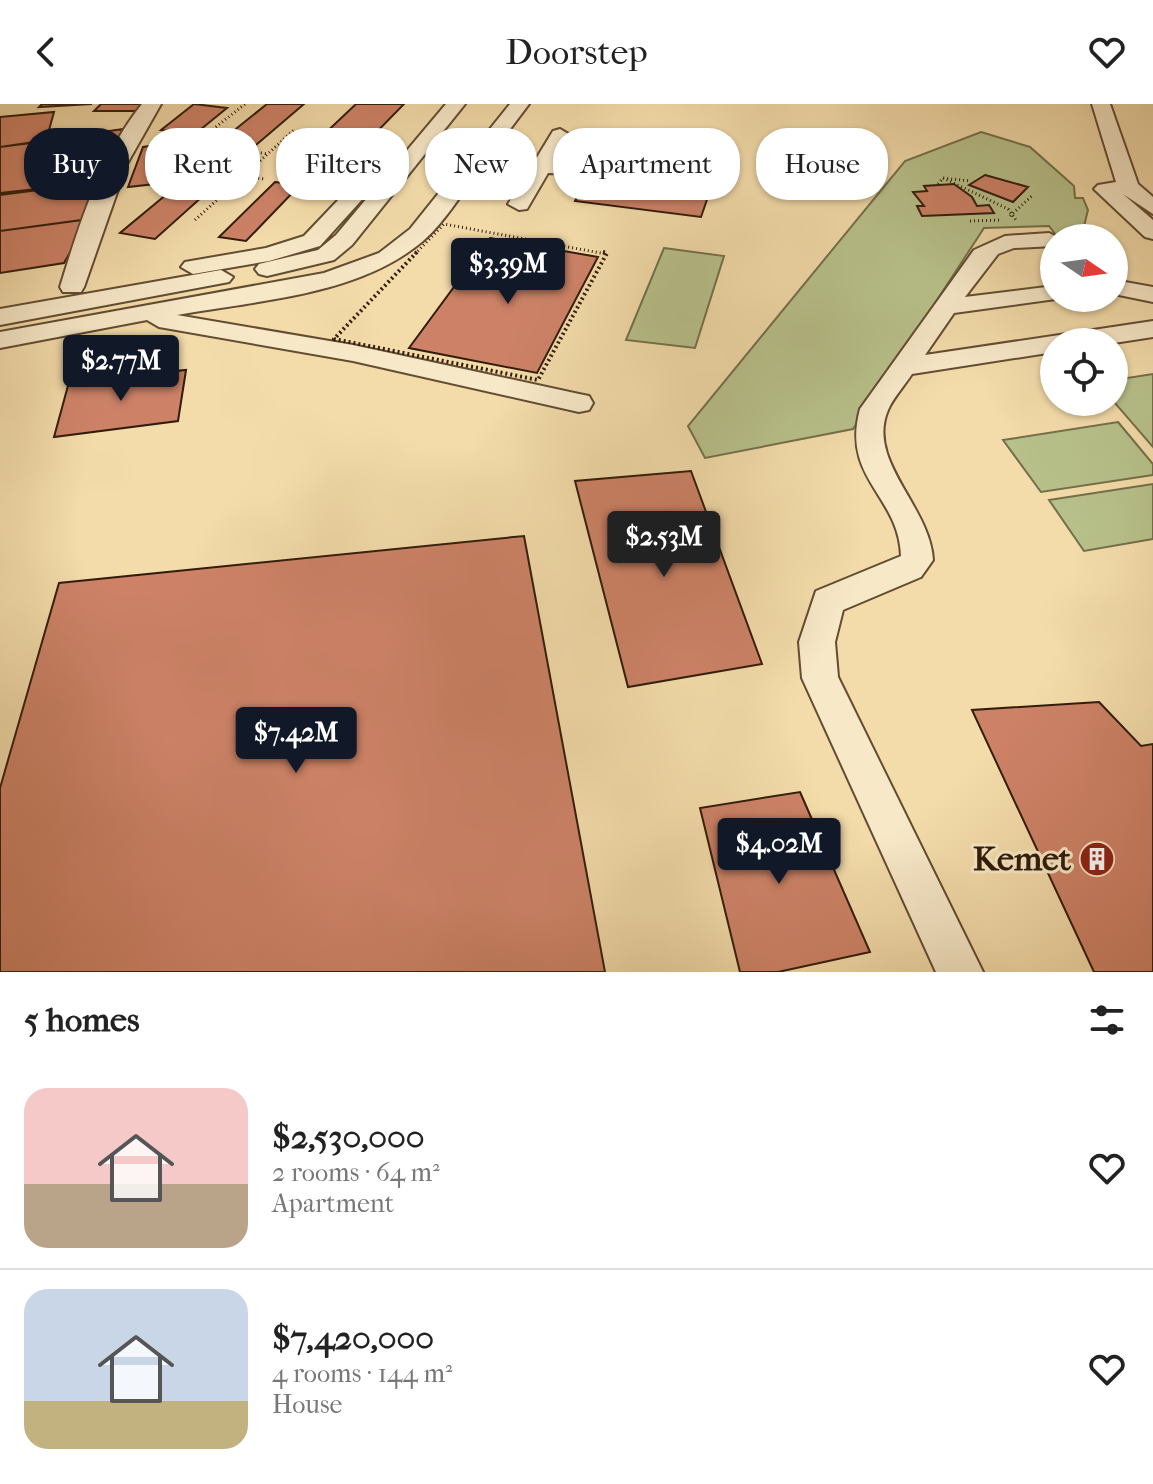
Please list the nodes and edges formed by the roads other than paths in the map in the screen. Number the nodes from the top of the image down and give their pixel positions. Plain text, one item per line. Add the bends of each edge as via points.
1 (152, 104) edge
2 (439, 104) edge
3 (1101, 104) edge
4 (470, 105) edge
5 (517, 108) edge
6 (501, 128) edge
7 (553, 147) edge
8 (537, 165) edge
9 (542, 166) junction
10 (553, 168) edge
11 (1128, 187) junction
12 (444, 200) edge
13 (519, 204) dead end
14 (1153, 208) edge
15 (329, 226) junction
16 (356, 230) junction
17 (1153, 232) edge
18 (418, 234) junction
19 (1040, 240) edge
20 (72, 287) junction
21 (1128, 288) edge
22 (1040, 295) edge
23 (1153, 295) edge
24 (0, 300) edge
25 (945, 307) junction
26 (138, 315) junction
27 (0, 317) edge
28 (1153, 329) edge
29 (1128, 333) edge
30 (0, 340) edge
31 (1040, 346) edge
32 (903, 367) junction
33 (579, 403) dead end
34 (960, 972) edge

1 - 20 street via 136,124 110,181
2 - 15 street
3 - 11 street
4 - 5 street
4 - 16 street
5 - 6 street
7 - 9 street
8 - 9 street
9 - 10 street
9 - 13 street
11 - 14 street
11 - 17 street via 1105,191
12 - 18 street
15 - 16 street
15 - 20 street via 312,241 279,252
16 - 18 street
16 - 27 street via 326,255 298,263
18 - 26 street via 387,258 329,279
19 - 25 street via 1011,240 991,247
20 - 24 street
21 - 23 street
22 - 25 street
25 - 32 street
26 - 30 street
26 - 33 street via 353,353
28 - 29 street
31 - 32 street
32 - 34 street via 866,429 879,474 915,534 917,560 828,601 817,642 820,678

